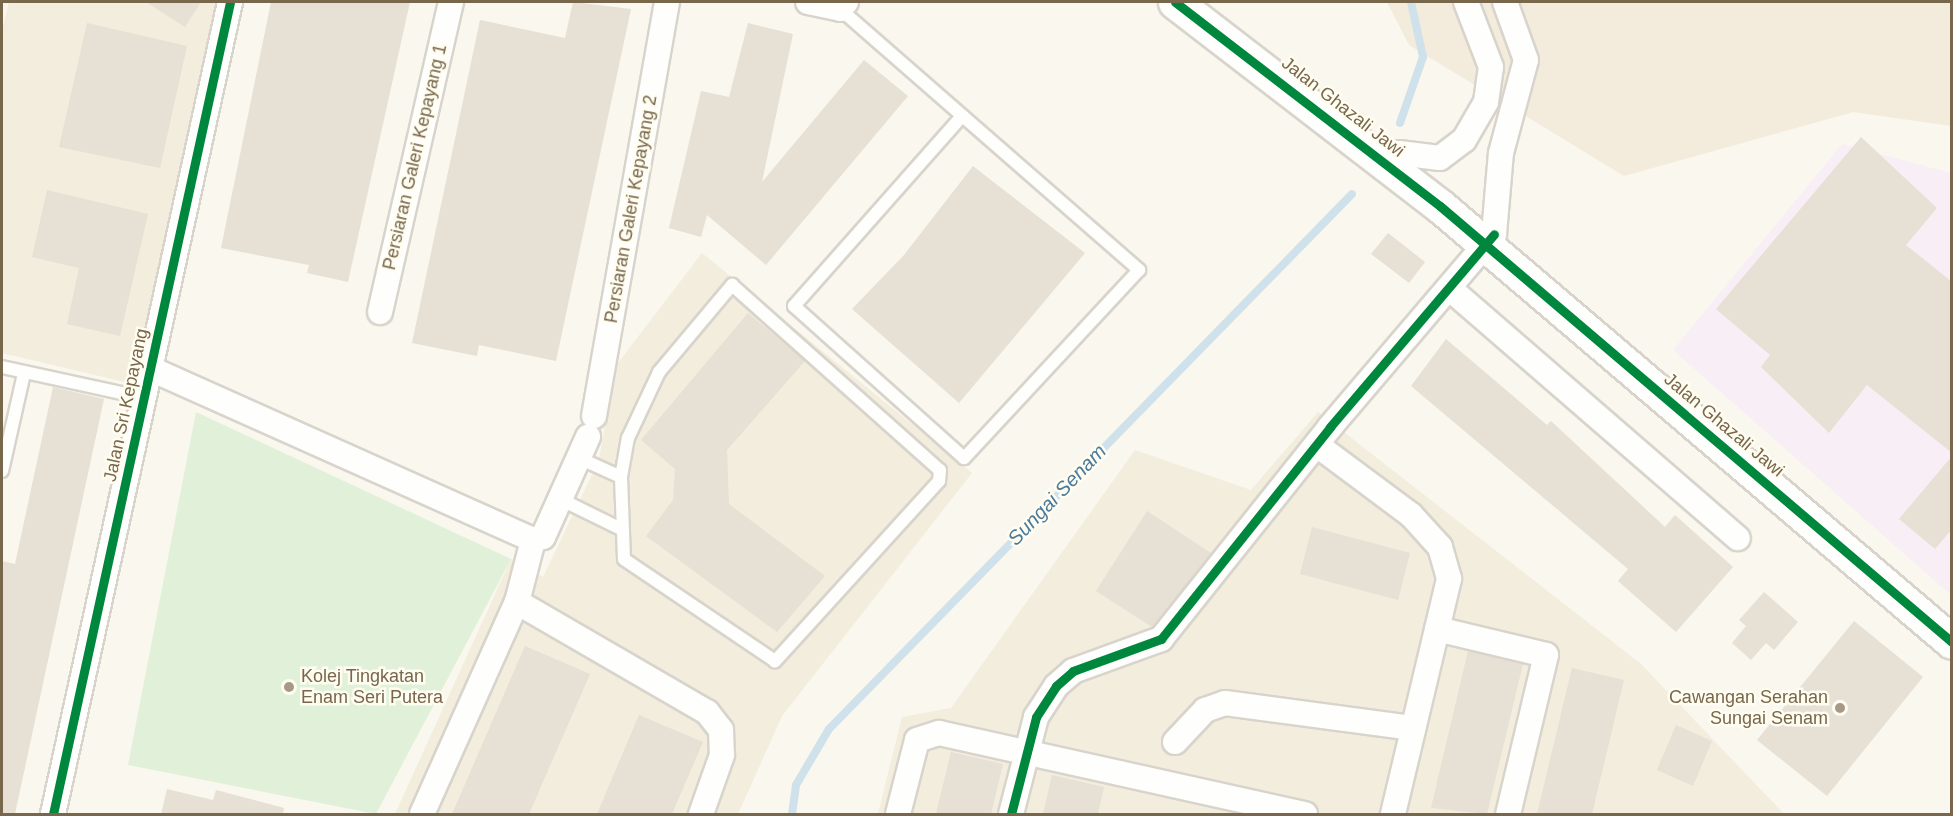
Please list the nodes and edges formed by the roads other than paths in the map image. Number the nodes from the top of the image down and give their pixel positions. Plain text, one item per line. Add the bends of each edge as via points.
1 (230, 2) edge
2 (451, 2) edge
3 (668, 2) edge
4 (808, 2) edge
5 (1175, 2) edge
6 (1214, 2) edge
7 (1466, 2) edge
8 (1505, 2) edge
9 (843, 5) edge
10 (962, 116) junction
11 (1399, 153) junction
12 (1489, 240) junction
13 (1449, 288) junction
14 (380, 312) dead end
15 (2, 367) edge
16 (151, 369) junction
17 (24, 373) junction
18 (144, 398) junction
19 (587, 437) junction
20 (1317, 444) junction
21 (2, 471) edge
22 (621, 477) junction
23 (560, 500) junction
24 (623, 530) junction
25 (1738, 538) dead end
26 (533, 540) junction
27 (517, 602) junction
28 (1952, 623) edge
29 (1437, 629) junction
30 (1952, 642) edge
31 (1413, 728) junction
32 (1174, 742) dead end
33 (1027, 750) junction
34 (1262, 810) edge
35 (53, 814) edge
36 (422, 814) edge
37 (701, 814) edge
38 (897, 814) edge
39 (1011, 814) edge
40 (1305, 814) edge
41 (1393, 814) edge
42 (1508, 814) edge

1 - 16 street, Jalan Sri Kepayang
2 - 14 street, Persiaran Galeri Kepayang 1
3 - 19 street, Persiaran Galeri Kepayang 2
4 - 9 street
5 - 12 street, Jalan Ghazali Jawi
6 - 11 street, Jalan Ghazali Jawi
7 - 11 street via 1491,67 1486,102 1464,140 1440,158
8 - 12 street via 1526,60 1501,153
9 - 10 lane
10 - 10 lane via 794,306 964,458 1139,270
11 - 12 street, Jalan Ghazali Jawi
12 - 13 street
12 - 28 street, Jalan Ghazali Jawi via 1888,561
12 - 30 street
13 - 20 street
13 - 25 street
15 - 17 lane
16 - 18 street, Jalan Sri Kepayang
16 - 26 street
17 - 18 lane
17 - 21 lane
18 - 35 street, Jalan Sri Kepayang
19 - 22 lane
19 - 23 street, Persiaran Galeri Kepayang 2
20 - 29 street via 1411,515 1440,547 1449,579
20 - 33 street via 1161,639 1073,670 1056,686 1036,717
22 - 24 lane
22 - 24 lane via 628,438 659,372 732,285 940,470 939,482 775,661 624,559
23 - 24 lane
23 - 26 street, Persiaran Galeri Kepayang 2 via 543,537
26 - 27 street
27 - 36 street
27 - 37 street via 707,712 721,730 722,755
29 - 31 street
29 - 42 street via 1546,655
31 - 32 street via 1225,703 1205,710
31 - 41 street
33 - 34 street
33 - 38 street via 962,734 939,733 917,740
33 - 39 street
34 - 40 street

